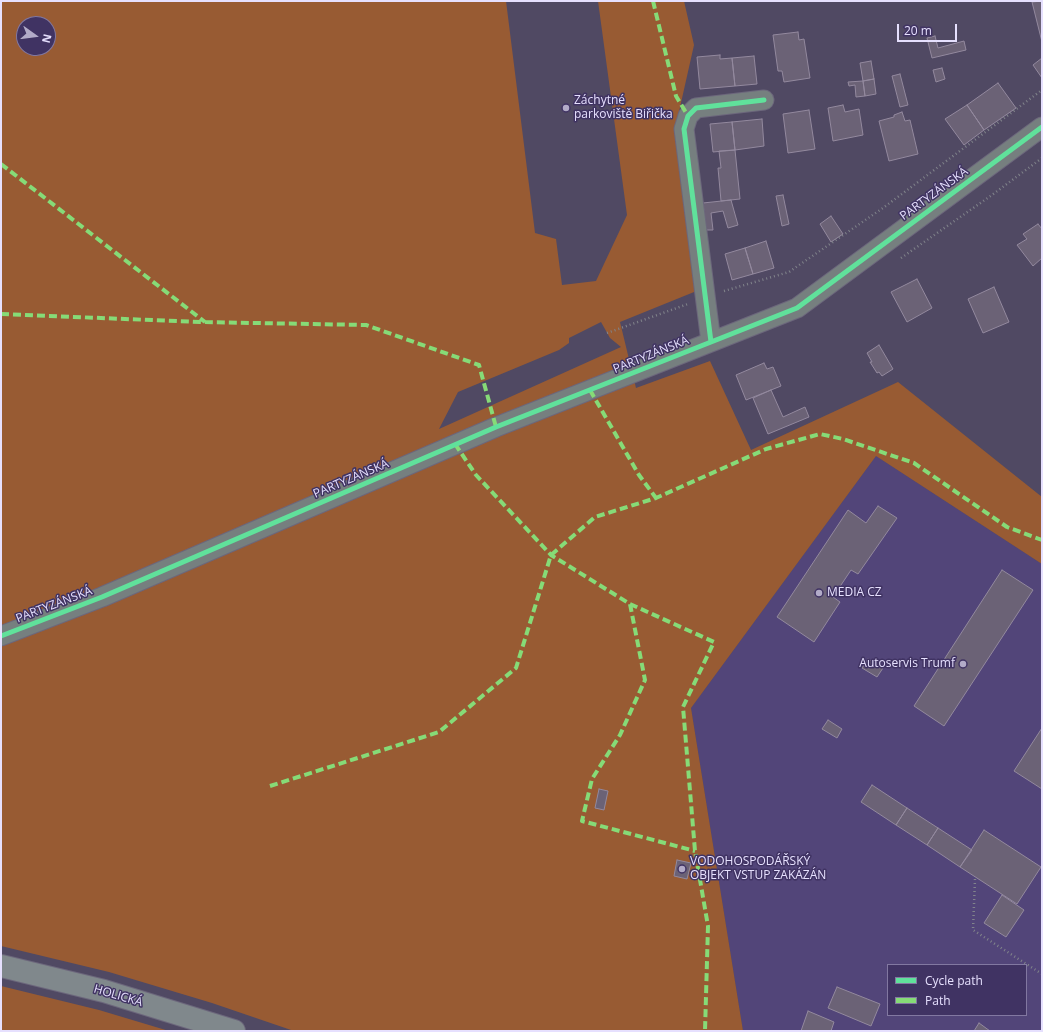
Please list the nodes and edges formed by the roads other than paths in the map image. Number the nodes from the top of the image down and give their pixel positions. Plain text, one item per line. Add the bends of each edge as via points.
1 (764, 100) dead end
2 (1042, 127) edge
3 (711, 342) junction
4 (1, 636) edge
5 (1, 966) edge
6 (234, 1031) edge

1 - 3 street via 696,108 688,116 684,129 713,295
2 - 3 street, PARTYZÁNSKÁ via 797,308
3 - 4 street, PARTYZÁNSKÁ via 496,427 102,597
5 - 6 main road, HOLICKÁ via 104,991

